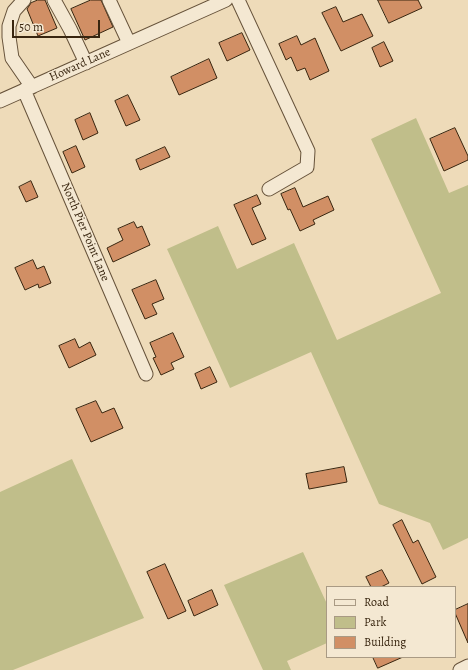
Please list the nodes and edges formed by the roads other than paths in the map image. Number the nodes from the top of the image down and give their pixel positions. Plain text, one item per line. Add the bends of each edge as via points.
1 (24, 0) edge
2 (54, 0) edge
3 (109, 0) edge
4 (226, 0) edge
5 (238, 0) edge
6 (129, 43) junction
7 (86, 63) junction
8 (28, 89) junction
9 (0, 101) edge
10 (269, 189) dead end
11 (146, 374) dead end
12 (468, 666) edge
13 (460, 670) edge

1 - 8 street, North Pier Point Lane via 14,11 9,26 9,37 12,58
2 - 7 street
3 - 6 street
4 - 6 street, Howard Lane
5 - 10 street via 308,151 306,168
6 - 7 street, Howard Lane
7 - 8 street, Howard Lane
8 - 9 street, Howard Lane
8 - 11 street, North Pier Point Lane
12 - 13 street

